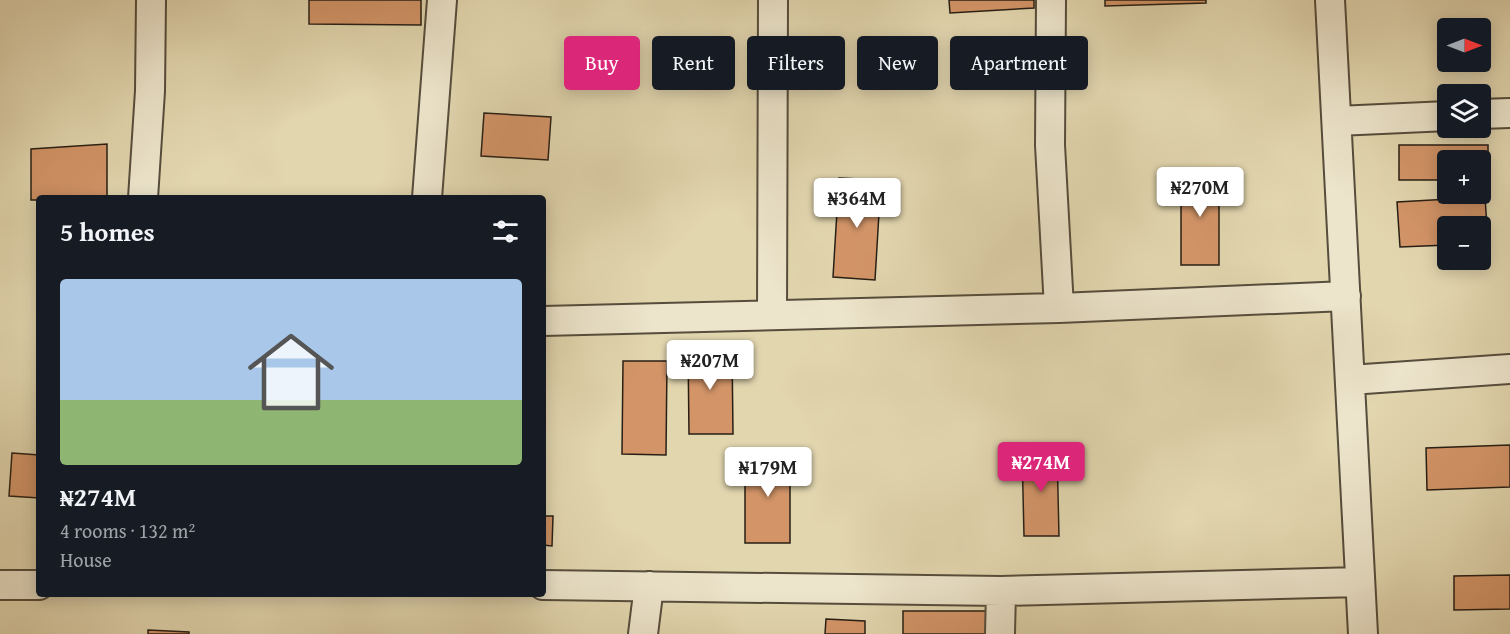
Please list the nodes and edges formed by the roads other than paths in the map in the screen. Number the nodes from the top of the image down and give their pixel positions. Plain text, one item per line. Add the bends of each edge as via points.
1 (151, 0) edge
2 (442, 0) edge
3 (773, 0) edge
4 (1051, 0) edge
5 (1330, 0) edge
6 (1510, 113) edge
7 (1491, 114) edge
8 (1437, 116) edge
9 (1337, 121) junction
10 (143, 195) edge
11 (427, 195) edge
12 (1346, 296) junction
13 (1059, 308) junction
14 (772, 315) junction
15 (546, 321) edge
16 (1510, 369) edge
17 (1350, 380) junction
18 (1360, 582) junction
19 (0, 585) edge
20 (36, 585) edge
21 (546, 585) edge
22 (649, 586) junction
23 (1001, 591) junction
24 (643, 634) edge
25 (1000, 634) edge
26 (1363, 634) edge

1 - 10 street
2 - 11 street
3 - 14 street
4 - 13 street via 1050,145
5 - 9 street
6 - 7 street
8 - 9 street
9 - 12 street
12 - 13 street
12 - 17 street
13 - 14 street
14 - 15 street
16 - 17 street
17 - 18 street
18 - 23 street
18 - 26 street
19 - 20 street
21 - 22 street
22 - 23 street
22 - 24 street
23 - 25 street

